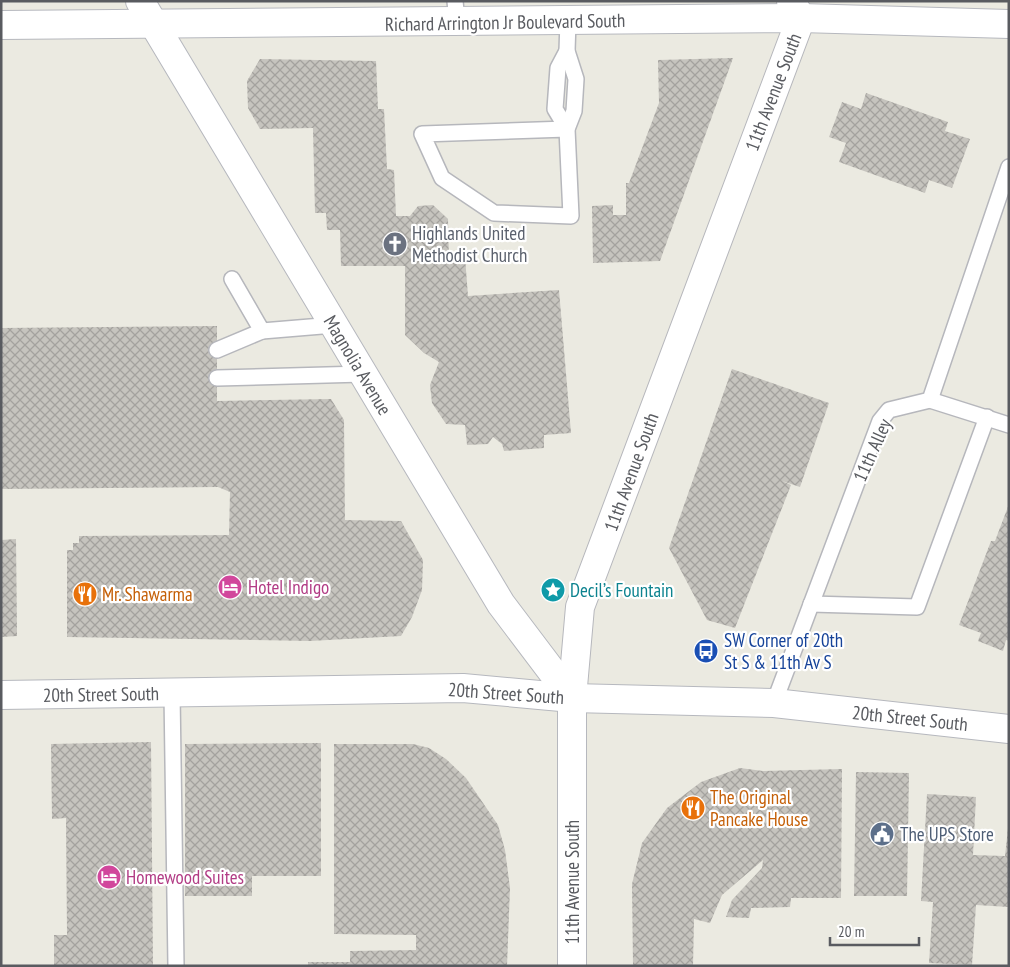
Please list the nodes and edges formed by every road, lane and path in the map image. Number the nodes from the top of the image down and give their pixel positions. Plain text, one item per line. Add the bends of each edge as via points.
1 (140, 1) edge
2 (802, 7) edge
3 (456, 12) edge
4 (568, 21) junction
5 (1009, 24) edge
6 (1, 25) edge
7 (154, 25) junction
8 (567, 130) junction
9 (1009, 167) edge
10 (232, 279) dead end
11 (334, 325) junction
12 (262, 331) junction
13 (217, 350) dead end
14 (364, 374) junction
15 (217, 378) dead end
16 (930, 400) junction
17 (987, 417) junction
18 (1009, 425) edge
19 (811, 604) junction
20 (172, 693) junction
21 (1, 695) edge
22 (572, 698) junction
23 (774, 703) junction
24 (1009, 729) edge
25 (176, 966) edge
26 (572, 966) edge

1 - 7 street, Magnolia Avenue
2 - 4 street, Richard Arrington Jr Boulevard South
2 - 5 street, Richard Arrington Jr Boulevard South
2 - 22 street, 11th Avenue South via 580,607
3 - 4 street, Richard Arrington Jr Boulevard South
3 - 7 street, Richard Arrington Jr Boulevard South
4 - 8 lane via 567,51 576,79 574,111
6 - 7 street, Richard Arrington Jr Boulevard South
7 - 11 street, Magnolia Avenue
8 - 8 lane via 422,134 442,178 494,213 571,216
9 - 16 lane
10 - 12 lane
11 - 12 lane
11 - 14 street, Magnolia Avenue
12 - 13 lane
14 - 15 lane
14 - 22 street, Magnolia Avenue via 501,604
16 - 17 lane
16 - 19 lane, 11th Alley via 889,410 880,421
17 - 18 lane
17 - 19 lane via 917,608
19 - 23 lane, 11th Alley
20 - 21 street, 20th Street South
20 - 22 street, 20th Street South via 463,688
20 - 25 lane
22 - 23 street, 20th Street South
22 - 26 street, 11th Avenue South
23 - 24 street, 20th Street South

